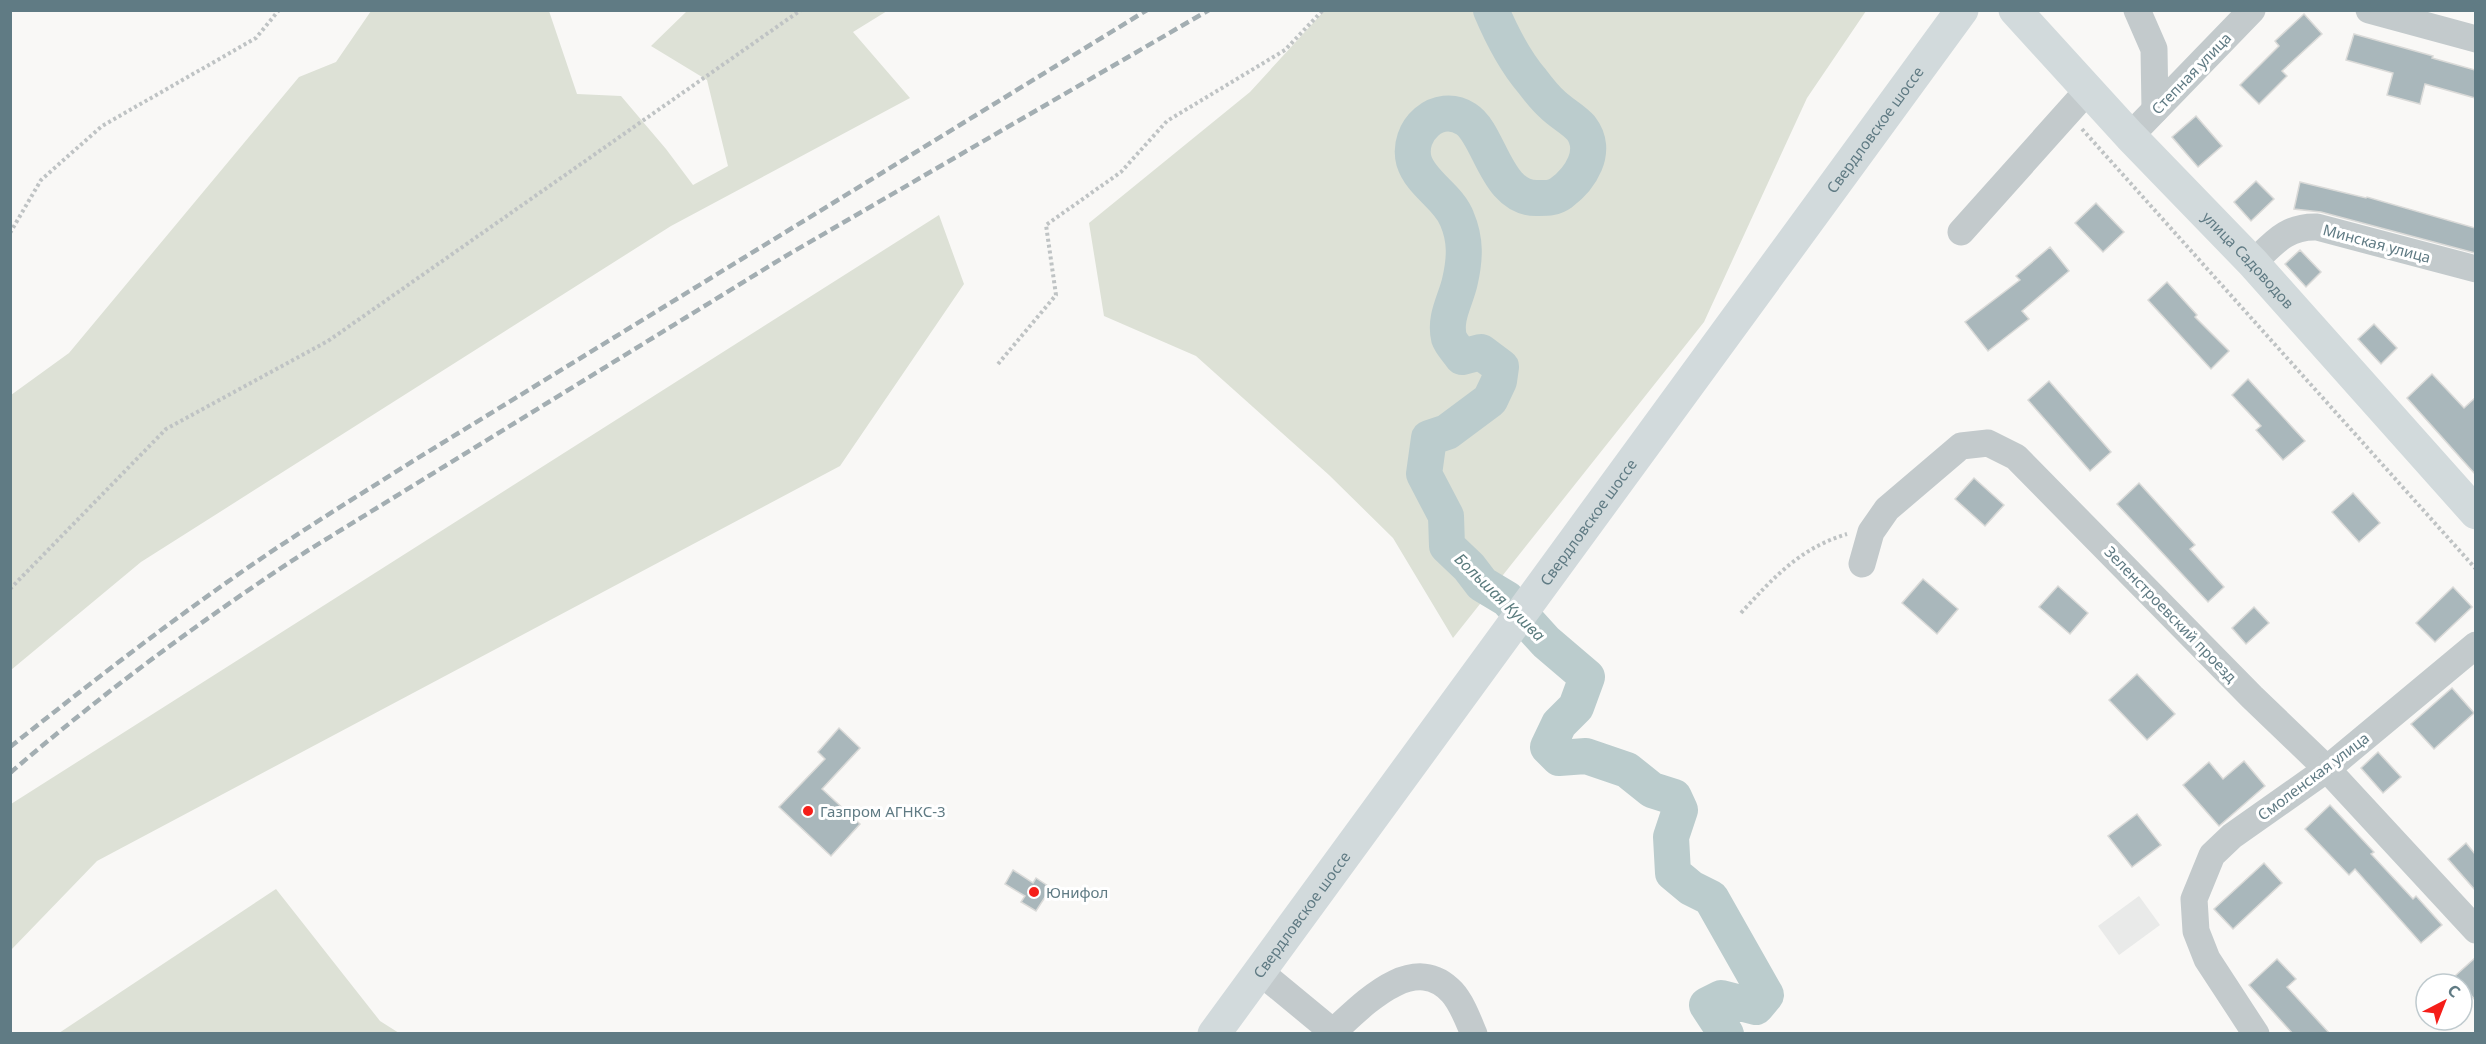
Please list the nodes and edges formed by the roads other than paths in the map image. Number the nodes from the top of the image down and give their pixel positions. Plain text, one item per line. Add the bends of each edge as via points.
1 (1962, 10) edge
2 (2015, 10) edge
3 (2137, 10) edge
4 (2252, 10) edge
5 (2369, 10) edge
6 (2475, 39) edge
7 (2078, 101) junction
8 (2155, 110) junction
9 (2130, 136) junction
10 (1961, 232) dead end
11 (2253, 263) junction
12 (2475, 269) edge
13 (2475, 513) edge
14 (1862, 564) dead end
15 (2475, 645) edge
16 (2327, 769) junction
17 (2475, 930) edge
18 (1259, 971) junction
19 (1333, 1033) edge
20 (1214, 1034) edge
21 (1474, 1034) edge
22 (2256, 1034) edge

1 - 18 main road, Свердловское шоссе
2 - 7 main road, улица Садоводов
3 - 8 street via 2154,49
4 - 8 street, Степная улица
5 - 6 street
7 - 9 main road, улица Садоводов
7 - 10 street
8 - 9 street, Степная улица
9 - 11 main road, улица Садоводов
11 - 12 street, Минская улица via 2290,231 2303,226
11 - 13 main road, улица Садоводов
14 - 16 street, Зеленстроевский проезд via 1871,532 1887,509 1961,446 1988,443 2016,457
15 - 16 street, Смоленская улица
16 - 17 street, Зеленстроевский проезд
16 - 22 street, Смоленская улица via 2232,836 2212,855 2194,899 2196,931 2206,959
18 - 19 street
18 - 20 main road, Свердловское шоссе
19 - 21 street via 1371,998 1403,979 1414,977 1439,983 1451,992

